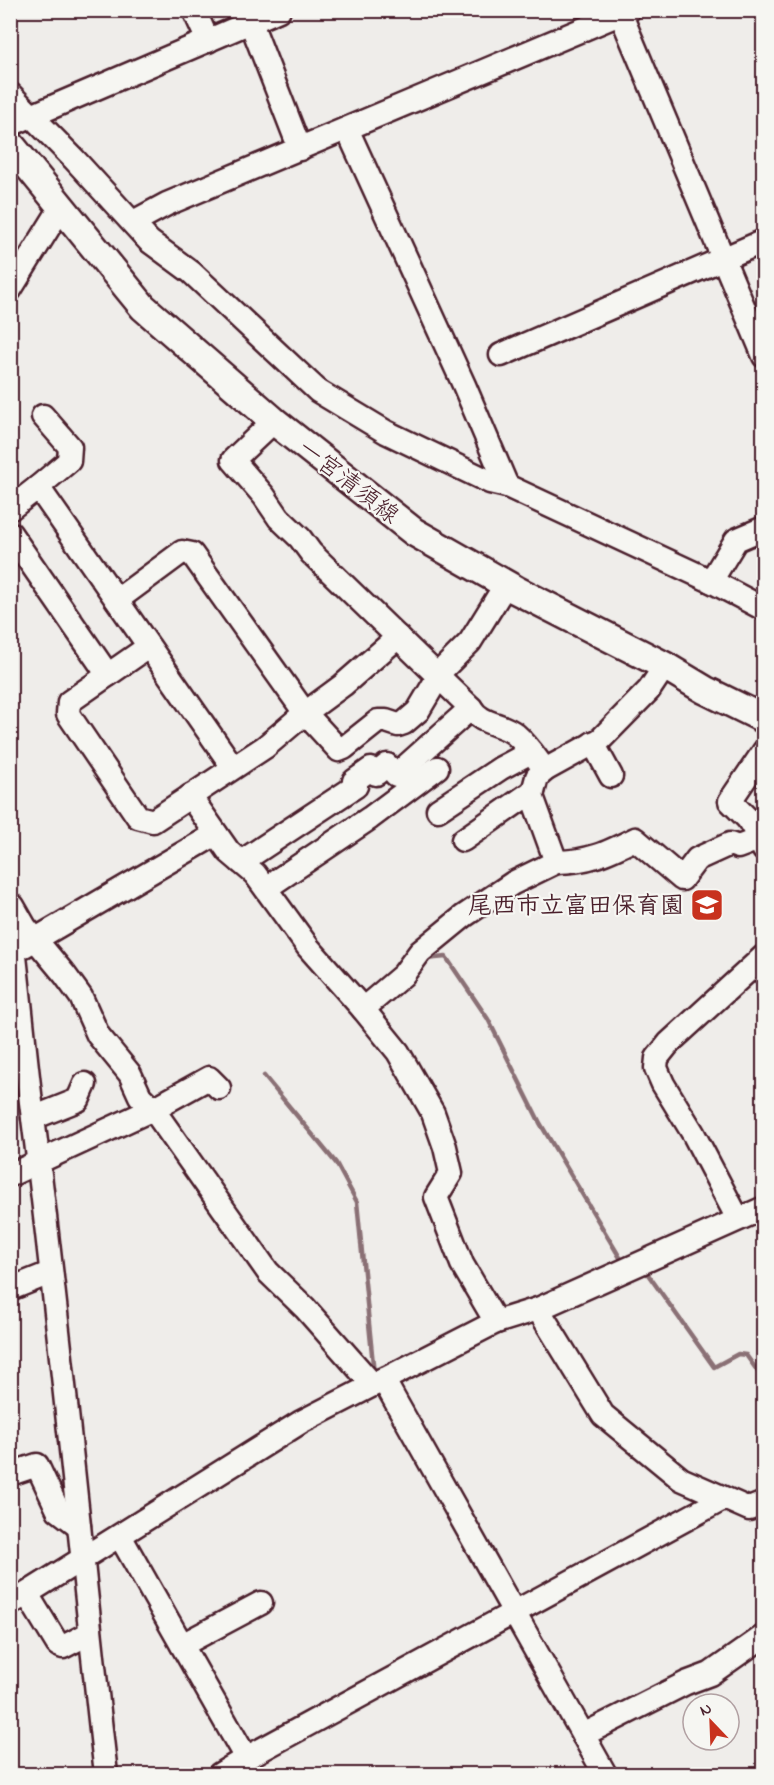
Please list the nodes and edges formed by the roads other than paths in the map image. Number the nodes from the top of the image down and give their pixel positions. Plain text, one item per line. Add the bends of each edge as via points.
1 (194, 10) edge
2 (279, 10) edge
3 (623, 12) edge
4 (248, 17) edge
5 (208, 41) junction
6 (10, 94) edge
7 (21, 120) edge
8 (347, 129) junction
9 (10, 144) edge
10 (300, 149) junction
11 (62, 206) junction
12 (134, 224) junction
13 (764, 241) edge
14 (724, 258) junction
15 (10, 290) edge
16 (501, 355) dead end
17 (764, 356) edge
18 (43, 416) dead end
19 (274, 421) junction
20 (507, 486) junction
21 (38, 487) junction
22 (10, 509) edge
23 (764, 528) edge
24 (10, 533) edge
25 (711, 581) junction
26 (506, 584) junction
27 (117, 600) junction
28 (764, 609) edge
29 (398, 637) junction
30 (148, 647) junction
31 (665, 666) junction
32 (108, 675) junction
33 (438, 677) junction
34 (471, 708) junction
35 (305, 713) junction
36 (764, 719) edge
37 (593, 743) junction
38 (764, 751) edge
39 (531, 752) junction
40 (233, 767) junction
41 (436, 768) dead end
42 (545, 770) junction
43 (611, 776) dead end
44 (533, 791) junction
45 (190, 796) junction
46 (438, 810) dead end
47 (216, 834) junction
48 (463, 840) dead end
49 (761, 844) edge
50 (240, 862) junction
51 (556, 862) junction
52 (266, 888) junction
53 (10, 902) edge
54 (10, 915) edge
55 (35, 939) junction
56 (15, 951) junction
57 (764, 956) edge
58 (363, 1009) junction
59 (85, 1084) dead end
60 (219, 1088) dead end
61 (153, 1110) junction
62 (33, 1118) junction
63 (40, 1160) junction
64 (10, 1175) edge
65 (764, 1208) edge
66 (738, 1219) junction
67 (50, 1273) junction
68 (10, 1289) edge
69 (538, 1309) junction
70 (496, 1322) junction
71 (378, 1382) junction
72 (10, 1474) edge
73 (723, 1499) junction
74 (764, 1503) edge
75 (79, 1526) junction
76 (120, 1536) junction
77 (82, 1559) junction
78 (19, 1599) edge
79 (261, 1604) dead end
80 (515, 1612) junction
81 (90, 1633) junction
82 (764, 1636) edge
83 (182, 1645) junction
84 (583, 1735) junction
85 (246, 1758) junction
86 (106, 1774) edge
87 (220, 1774) edge
88 (605, 1774) edge

1 - 5 street
2 - 4 street
3 - 8 street
3 - 14 street
4 - 5 street
4 - 10 street
5 - 7 street
6 - 7 street
7 - 12 street via 74,159
8 - 10 street
8 - 20 street
9 - 11 main road, 一宮清須線
10 - 12 street via 167,204
11 - 15 street
11 - 19 main road, 一宮清須線 via 143,307
12 - 20 street via 318,391 386,432 490,482
13 - 14 street
14 - 16 street
14 - 17 street
18 - 21 street via 70,447 69,460
19 - 26 main road, 一宮清須線 via 414,532
19 - 29 street via 233,460 311,553
20 - 25 street
21 - 22 street
21 - 27 street
23 - 25 street via 736,540
24 - 32 street
25 - 28 street
26 - 31 main road, 一宮清須線
26 - 33 street via 470,642
27 - 30 street
27 - 35 street via 182,552 192,554
29 - 33 street
29 - 35 street
30 - 32 street
30 - 40 street
31 - 36 main road, 一宮清須線
31 - 37 street via 649,690
32 - 45 street via 69,702 68,714 138,817 153,821
33 - 34 street
33 - 35 street via 418,711 404,723 378,721 339,750
34 - 39 street via 487,722 514,733
34 - 50 street via 396,776 387,765 376,774 371,769 354,781 356,786
35 - 40 street via 265,747
37 - 42 street
37 - 43 street
38 - 49 street via 730,801 748,819
39 - 42 street
39 - 46 street
40 - 45 street
41 - 52 street
42 - 44 street via 537,777
44 - 48 street
44 - 51 street
45 - 47 street
47 - 50 street
47 - 55 street
49 - 51 street via 730,844 697,859 682,879 635,839 594,858
50 - 52 street
51 - 58 street via 513,883 464,916 420,952 403,975
52 - 58 street via 308,947
53 - 55 street
54 - 56 street
55 - 56 street
55 - 61 street via 81,998 98,1035
56 - 62 street
57 - 66 street via 669,1043 657,1058 656,1068
58 - 70 street via 398,1052 433,1113 451,1173 436,1197 462,1264
59 - 62 street via 78,1100
60 - 61 street via 209,1077
61 - 63 street
61 - 71 street via 268,1272
62 - 63 street
63 - 64 street
63 - 67 street
65 - 66 street
66 - 69 street
67 - 68 street
67 - 75 street
69 - 70 street
69 - 73 street via 603,1415 681,1479
70 - 71 street
71 - 76 street via 301,1422
71 - 80 street
72 - 75 street via 37,1465 58,1510
73 - 74 street via 749,1509
73 - 80 street
75 - 77 street
76 - 77 street
76 - 83 street
77 - 78 street
77 - 81 street
78 - 81 street via 58,1645 63,1647
79 - 83 street
80 - 84 street
80 - 85 street
81 - 86 street
82 - 84 street via 710,1674
83 - 85 street
84 - 88 street
85 - 87 street

